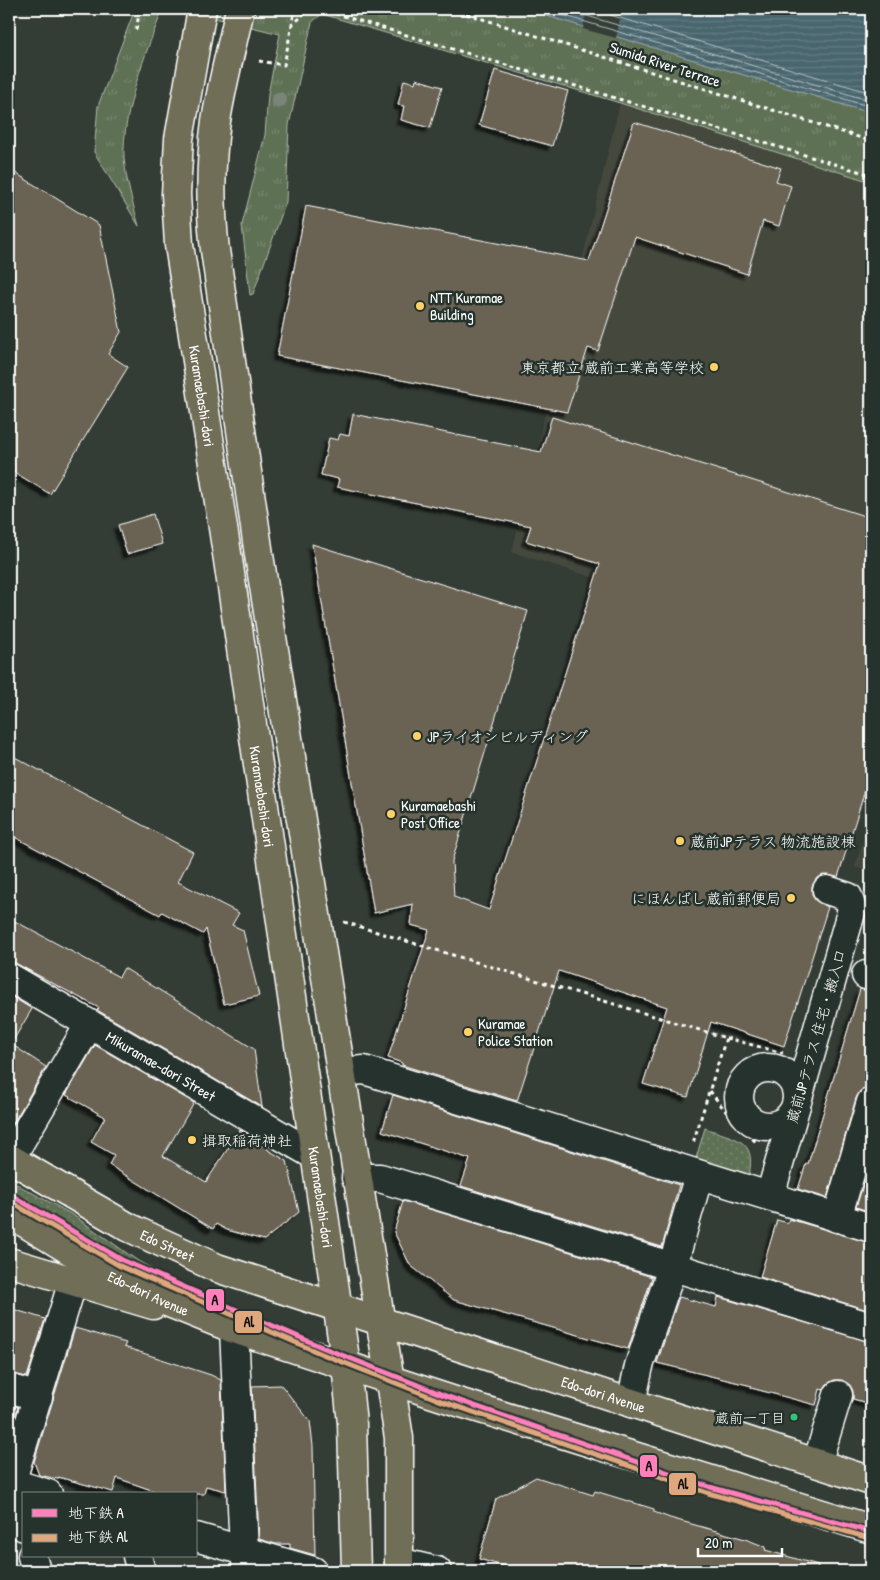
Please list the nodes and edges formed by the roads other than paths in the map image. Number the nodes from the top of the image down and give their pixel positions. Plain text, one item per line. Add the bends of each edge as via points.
1 (200, 16) edge
2 (237, 20) edge
3 (827, 890) dead end
4 (9, 977) edge
5 (89, 1025) junction
6 (773, 1069) junction
7 (341, 1072) junction
8 (804, 1077) junction
9 (871, 1102) edge
10 (796, 1104) junction
11 (758, 1134) junction
12 (784, 1149) junction
13 (314, 1155) junction
14 (9, 1159) edge
15 (692, 1172) junction
16 (356, 1178) junction
17 (770, 1196) junction
18 (9, 1213) edge
19 (837, 1218) junction
20 (871, 1228) edge
21 (9, 1262) edge
22 (672, 1268) junction
23 (73, 1281) junction
24 (337, 1306) junction
25 (381, 1322) junction
26 (871, 1327) edge
27 (234, 1329) junction
28 (346, 1365) junction
29 (391, 1380) junction
30 (9, 1388) edge
31 (838, 1394) dead end
32 (38, 1397) junction
33 (631, 1403) junction
34 (817, 1463) junction
35 (871, 1481) edge
36 (10, 1482) edge
37 (42, 1492) edge
38 (22, 1521) edge
39 (871, 1529) edge
40 (198, 1538) edge
41 (33, 1558) edge
42 (138, 1558) edge
43 (246, 1561) edge
44 (399, 1566) edge
45 (36, 1571) edge
46 (141, 1571) edge
47 (313, 1571) edge
48 (356, 1571) edge
49 (437, 1571) edge

1 - 13 main road, Kuramaebashi-dori via 179,139 176,194 179,245
2 - 7 main road via 216,120 212,159 214,250
3 - 8 street, 蔵前JPテラス 住宅・搬入口 via 848,897 852,909
4 - 5 street, Mikuramae-dori Street
5 - 13 street, Mikuramae-dori Street
5 - 14 street
6 - 8 street
6 - 10 street via 782,1072 794,1085
6 - 11 street via 755,1072 742,1086 740,1104
7 - 15 street via 364,1070
7 - 16 main road
8 - 10 street, 蔵前JPテラス 住宅・搬入口
9 - 19 street
10 - 11 street via 787,1120
10 - 12 street, 蔵前JPテラス 住宅・搬入口
11 - 12 street via 770,1132
12 - 17 street, 蔵前JPテラス 住宅・搬入口
13 - 24 main road, Kuramaebashi-dori
14 - 24 main road, Edo Street via 128,1228 217,1268
15 - 17 street
15 - 22 street
16 - 22 street via 380,1178
16 - 25 main road
17 - 19 street
18 - 27 main road, Edo-dori Avenue via 110,1275
19 - 20 street
21 - 23 main road
22 - 26 street
22 - 33 street
23 - 27 main road
23 - 32 street
24 - 25 main road, Edo-dori Avenue
24 - 28 main road, Kuramaebashi-dori
25 - 29 main road
25 - 33 main road, Edo-dori Avenue
27 - 28 main road, Edo-dori Avenue
27 - 43 street
28 - 29 main road, Edo-dori Avenue
28 - 48 main road, Kuramaebashi-dori via 352,1424
29 - 39 main road, Edo-dori Avenue
29 - 44 main road via 399,1438
30 - 32 street
31 - 34 street
32 - 36 street
33 - 34 main road, Edo-dori Avenue
34 - 35 main road, Edo-dori Avenue
36 - 37 street
36 - 38 street
40 - 43 street
41 - 45 street
42 - 46 street
43 - 47 street
44 - 49 street

